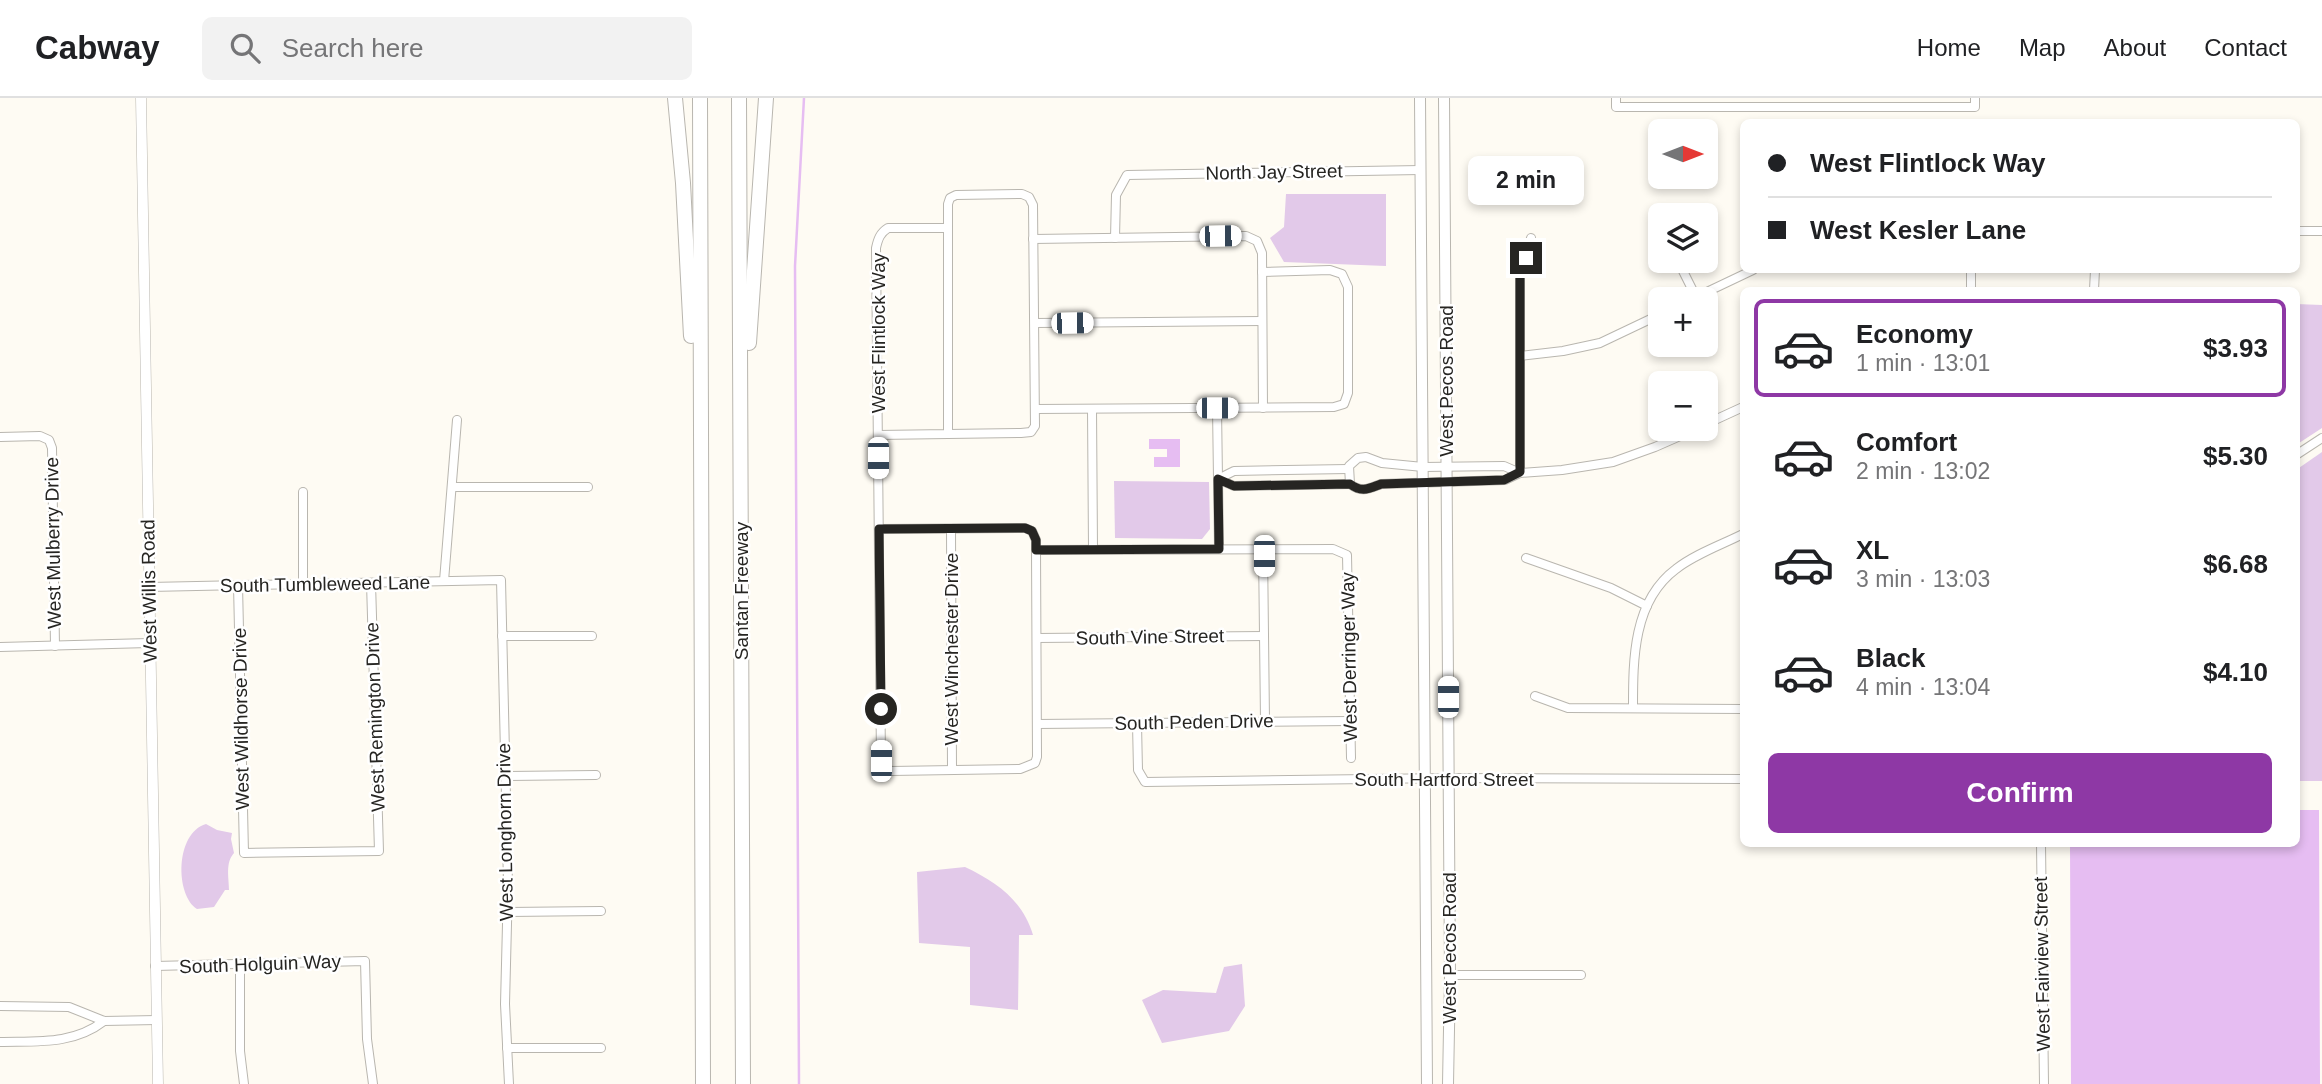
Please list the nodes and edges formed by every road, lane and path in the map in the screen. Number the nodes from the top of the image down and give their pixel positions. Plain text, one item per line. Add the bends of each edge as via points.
1 (141, 98) edge
2 (675, 98) edge
3 (699, 98) edge
4 (739, 98) edge
5 (766, 98) edge
6 (1420, 98) edge
7 (1444, 98) edge
8 (1616, 102) edge
9 (1734, 102) edge
10 (1855, 102) edge
11 (1975, 102) edge
12 (1421, 170) junction
13 (948, 228) junction
14 (2300, 231) edge
15 (2322, 232) edge
16 (1115, 238) junction
17 (1033, 239) junction
18 (1531, 239) dead end
19 (1262, 272) junction
20 (1747, 273) edge
21 (1717, 287) edge
22 (1648, 320) edge
23 (1262, 321) junction
24 (1035, 323) junction
25 (1520, 356) junction
26 (1217, 408) junction
27 (1263, 408) junction
28 (1740, 408) edge
29 (1035, 409) junction
30 (1092, 409) junction
31 (1718, 418) edge
32 (457, 420) dead end
33 (948, 434) junction
34 (878, 435) junction
35 (0, 437) edge
36 (2322, 438) edge
37 (1669, 441) edge
38 (700, 445) junction
39 (2300, 452) edge
40 (1423, 467) junction
41 (1446, 467) junction
42 (1348, 469) junction
43 (1520, 472) junction
44 (1218, 479) junction
45 (1447, 481) junction
46 (1423, 482) junction
47 (1350, 484) junction
48 (452, 487) junction
49 (588, 487) dead end
50 (303, 492) dead end
51 (741, 519) junction
52 (879, 529) junction
53 (951, 529) junction
54 (1740, 536) edge
55 (1093, 549) junction
56 (1219, 549) junction
57 (1264, 549) junction
58 (1036, 550) junction
59 (1526, 558) dead end
60 (501, 580) joint
61 (444, 581) junction
62 (372, 583) junction
63 (303, 584) junction
64 (238, 585) junction
65 (149, 587) junction
66 (1647, 606) junction
67 (592, 635) dead end
68 (502, 636) junction
69 (1264, 636) junction
70 (1037, 638) junction
71 (149, 643) junction
72 (55, 646) junction
73 (0, 647) edge
74 (1535, 696) dead end
75 (1633, 708) junction
76 (1740, 709) edge
77 (1265, 721) junction
78 (1350, 721) junction
79 (1037, 724) junction
80 (1137, 724) junction
81 (1350, 758) dead end
82 (952, 770) junction
83 (596, 775) dead end
84 (505, 776) junction
85 (1425, 778) junction
86 (1449, 778) junction
87 (1740, 779) edge
88 (2041, 847) edge
89 (244, 853) joint
90 (601, 911) dead end
91 (507, 912) junction
92 (155, 966) junction
93 (240, 966) junction
94 (1450, 975) junction
95 (1581, 975) dead end
96 (0, 1006) edge
97 (157, 1020) junction
98 (104, 1021) junction
99 (0, 1042) edge
100 (507, 1048) junction
101 (601, 1048) dead end
102 (1427, 1078) edge
103 (158, 1084) edge
104 (244, 1084) edge
105 (373, 1084) edge
106 (509, 1084) edge
107 (703, 1084) edge
108 (743, 1084) edge
109 (1434, 1084) edge
110 (1448, 1084) edge
111 (2044, 1084) edge

1 - 65 street, West Willis Road
2 - 38 highway
3 - 38 highway, Santan Freeway
4 - 51 highway, Santan Freeway
5 - 51 highway
6 - 12 main road, West Pecos Road
7 - 41 main road, West Pecos Road
8 - 9 street
9 - 10 street
10 - 11 street
12 - 16 street, North Jay Street via 1127,175 1116,195
12 - 40 main road, West Pecos Road
13 - 17 street via 948,204 956,195 1022,194 1033,205
13 - 33 street
13 - 34 street, West Flintlock Way via 888,228 876,248
14 - 15 street
16 - 17 street
16 - 19 street via 1246,236 1257,241
17 - 24 street
18 - 25 street via 1520,277
19 - 23 street
19 - 27 street via 1330,270 1342,274 1348,287 1348,393 1344,404
20 - 21 street
22 - 25 street via 1600,343
23 - 24 street
23 - 27 street
24 - 29 street
25 - 43 street
26 - 27 street
26 - 30 street
26 - 44 street
28 - 31 street
29 - 30 street
29 - 33 street via 1031,432
30 - 55 street
32 - 48 street
33 - 34 street
34 - 52 street, West Flintlock Way
35 - 72 street, West Mulberry Drive via 40,436 49,440 52,449
36 - 39 street
37 - 43 street via 1613,462
38 - 107 highway, Santan Freeway
40 - 41 street
40 - 42 street via 1366,457 1358,458
40 - 46 main road, West Pecos Road
41 - 43 street via 1504,467
41 - 45 main road, West Pecos Road
42 - 44 street via 1234,471
42 - 47 street
43 - 45 street via 1504,480
44 - 47 street via 1234,486
44 - 56 street
45 - 46 street
45 - 86 main road, West Pecos Road
46 - 47 street via 1381,484 1367,490
46 - 85 main road, West Pecos Road
48 - 49 street
48 - 61 street
50 - 63 street
51 - 108 highway, Santan Freeway
52 - 53 street
52 - 82 street, West Flintlock Way via 881,761 887,769
53 - 58 street via 1025,528 1032,531
53 - 82 street, West Winchester Drive
54 - 66 street via 1676,569
55 - 56 street
55 - 58 street
56 - 57 street
57 - 69 street
57 - 78 street, West Derringer Way via 1333,549 1347,555
58 - 70 street
59 - 66 street
60 - 61 street, South Tumbleweed Lane
60 - 68 street, West Longhorn Drive
61 - 62 street, South Tumbleweed Lane
62 - 63 street, South Tumbleweed Lane
62 - 89 street, West Remington Drive via 379,852
63 - 64 street, South Tumbleweed Lane
64 - 65 street, South Tumbleweed Lane
64 - 89 street, West Wildhorse Drive
65 - 71 street, West Willis Road
66 - 75 street via 1636,636
67 - 68 street
68 - 84 street, West Longhorn Drive
69 - 70 street, South Vine Street
69 - 77 street
70 - 79 street
71 - 72 street
71 - 92 street, West Willis Road
72 - 73 street
74 - 75 street via 1568,708
75 - 76 street
77 - 78 street, South Peden Drive
77 - 80 street, South Peden Drive
78 - 81 street, West Derringer Way
79 - 80 street, South Peden Drive
79 - 82 street via 1035,763 1020,769
80 - 85 street, South Hartford Street via 1138,770 1145,782
83 - 84 street
84 - 91 street, West Longhorn Drive
85 - 86 street, South Hartford Street
85 - 102 main road, West Pecos Road
86 - 87 street, South Hartford Street
86 - 94 main road, West Pecos Road
88 - 111 street, West Fairview Street
90 - 91 street
91 - 100 street, West Longhorn Drive
92 - 93 street, South Holguin Way
92 - 97 street, West Willis Road
93 - 104 street
93 - 105 street, South Holguin Way via 365,961
94 - 95 street
94 - 110 main road, West Pecos Road
96 - 98 street via 69,1007
97 - 98 street
97 - 103 street, West Willis Road
98 - 99 street via 69,1039
100 - 101 street
100 - 106 street, West Longhorn Drive
102 - 109 main road

